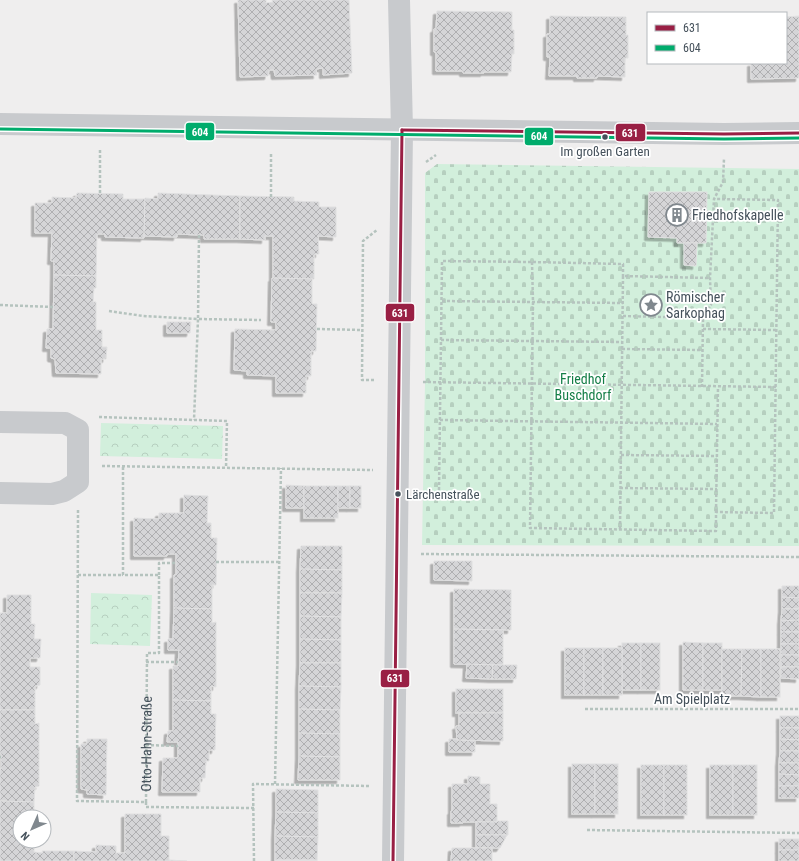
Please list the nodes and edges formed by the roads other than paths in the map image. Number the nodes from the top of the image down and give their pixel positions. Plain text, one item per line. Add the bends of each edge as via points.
1 (399, 0) edge
2 (0, 124) edge
3 (402, 130) junction
4 (799, 134) edge
5 (0, 422) edge
6 (0, 493) edge
7 (393, 861) edge

1 - 3 street
2 - 3 street
3 - 4 street
3 - 7 street
5 - 6 street via 66,423 78,430 78,474 64,491 52,494

